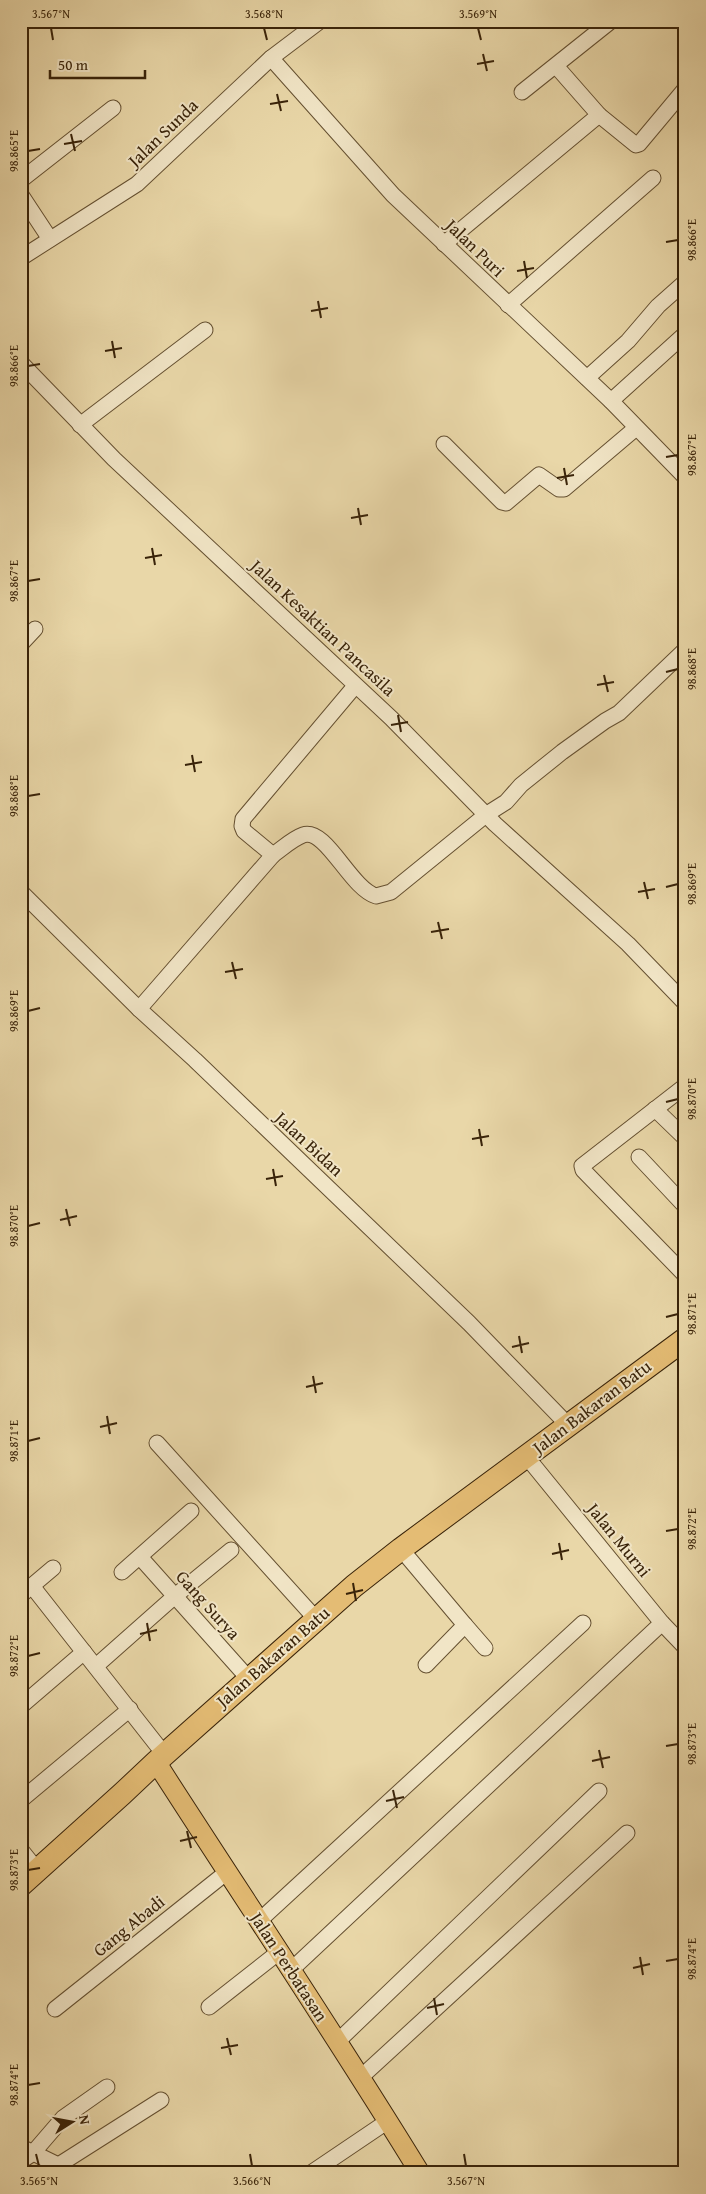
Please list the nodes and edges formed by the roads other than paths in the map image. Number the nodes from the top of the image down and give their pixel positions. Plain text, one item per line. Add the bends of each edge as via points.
1 (320, 21) edge
2 (610, 21) edge
3 (270, 58) junction
4 (556, 66) junction
5 (685, 89) edge
6 (522, 92) dead end
7 (113, 108) dead end
8 (599, 115) junction
9 (653, 178) dead end
10 (21, 180) edge
11 (21, 195) edge
12 (50, 239) junction
13 (444, 244) junction
14 (21, 258) edge
15 (685, 282) edge
16 (508, 305) junction
17 (205, 330) dead end
18 (685, 334) edge
19 (21, 363) edge
20 (587, 378) junction
21 (611, 401) junction
22 (80, 425) junction
23 (636, 428) junction
24 (444, 444) dead end
25 (685, 477) edge
26 (35, 629) dead end
27 (21, 644) edge
28 (685, 650) edge
29 (355, 686) junction
30 (487, 814) junction
31 (273, 854) junction
32 (21, 892) edge
33 (685, 1004) edge
34 (139, 1009) junction
35 (685, 1086) edge
36 (655, 1109) junction
37 (685, 1138) edge
38 (639, 1158) dead end
39 (685, 1206) edge
40 (685, 1275) edge
41 (685, 1340) edge
42 (569, 1426) junction
43 (157, 1443) dead end
44 (526, 1456) junction
45 (191, 1511) dead end
46 (401, 1548) junction
47 (231, 1550) dead end
48 (140, 1557) junction
49 (53, 1568) dead end
50 (122, 1572) dead end
51 (27, 1590) edge
52 (175, 1596) junction
53 (316, 1619) junction
54 (583, 1623) dead end
55 (662, 1623) junction
56 (465, 1625) junction
57 (685, 1647) edge
58 (485, 1648) dead end
59 (84, 1652) junction
60 (426, 1665) dead end
61 (96, 1666) junction
62 (248, 1678) junction
63 (21, 1706) edge
64 (130, 1709) junction
65 (160, 1758) junction
66 (599, 1791) dead end
67 (21, 1800) edge
68 (626, 1833) dead end
69 (21, 1850) edge
70 (227, 1872) junction
71 (29, 1877) edge
72 (259, 1921) junction
73 (279, 1952) junction
74 (290, 1971) junction
75 (210, 2007) dead end
76 (55, 2009) dead end
77 (338, 2041) junction
78 (360, 2078) junction
79 (107, 2087) dead end
80 (161, 2100) dead end
81 (388, 2121) junction
82 (25, 2154) edge
83 (56, 2170) edge
84 (311, 2173) edge
85 (420, 2173) edge

1 - 3 street, Jalan Sunda
2 - 4 street
3 - 12 street, Jalan Sunda via 136,184
3 - 13 street, Jalan Puri via 397,199
4 - 6 street
4 - 8 street
5 - 8 street via 636,146
7 - 10 street
8 - 13 street
9 - 16 street
11 - 12 street
12 - 14 street, Jalan Sunda
13 - 16 street, Jalan Puri
15 - 20 street
16 - 20 street, Jalan Puri
17 - 22 street
18 - 21 street
19 - 22 street, Jalan Kesaktian Pancasila
20 - 21 street, Jalan Puri
21 - 23 street, Jalan Puri
22 - 29 street, Jalan Kesaktian Pancasila
23 - 24 street via 564,489 539,476 504,503
23 - 25 street, Jalan Puri
26 - 27 street
28 - 30 street via 619,713 568,747 521,785 506,802
29 - 30 street, Jalan Kesaktian Pancasila
29 - 31 street via 243,819 244,830
30 - 31 street via 402,884 383,895 369,894 358,886 314,834 304,835
30 - 33 street, Jalan Kesaktian Pancasila via 628,944
31 - 34 street
32 - 34 street, Jalan Bidan
34 - 42 street, Jalan Bidan via 469,1323
35 - 36 street
36 - 37 street
36 - 40 street via 583,1168
38 - 39 street
41 - 42 highway, Jalan Bakaran Batu
42 - 44 highway, Jalan Bakaran Batu
43 - 53 street
44 - 46 highway, Jalan Bakaran Batu
44 - 55 street, Jalan Murni
45 - 48 street
46 - 53 highway, Jalan Bakaran Batu
46 - 56 street
47 - 52 street
48 - 50 street
48 - 52 street, Gang Surya
49 - 51 street
51 - 59 street
52 - 61 street
52 - 62 street, Gang Surya
53 - 62 highway, Jalan Bakaran Batu
54 - 72 street
55 - 57 street, Jalan Murni
55 - 74 street
56 - 58 street
56 - 60 street
59 - 61 street
59 - 63 street
61 - 64 street
62 - 65 highway, Jalan Bakaran Batu
64 - 65 street
64 - 67 street
65 - 70 main road, Jalan Perbatasan
65 - 71 highway, Jalan Bakaran Batu
66 - 77 street
68 - 78 street
69 - 71 street
70 - 72 main road, Jalan Perbatasan
70 - 76 street, Gang Abadi
72 - 73 main road, Jalan Perbatasan
73 - 74 main road, Jalan Perbatasan
73 - 75 street
74 - 77 main road, Jalan Perbatasan
77 - 78 main road, Jalan Perbatasan
78 - 81 main road, Jalan Perbatasan
79 - 82 street via 63,2118
80 - 83 street
81 - 84 street
81 - 85 main road, Jalan Perbatasan
82 - 83 street

